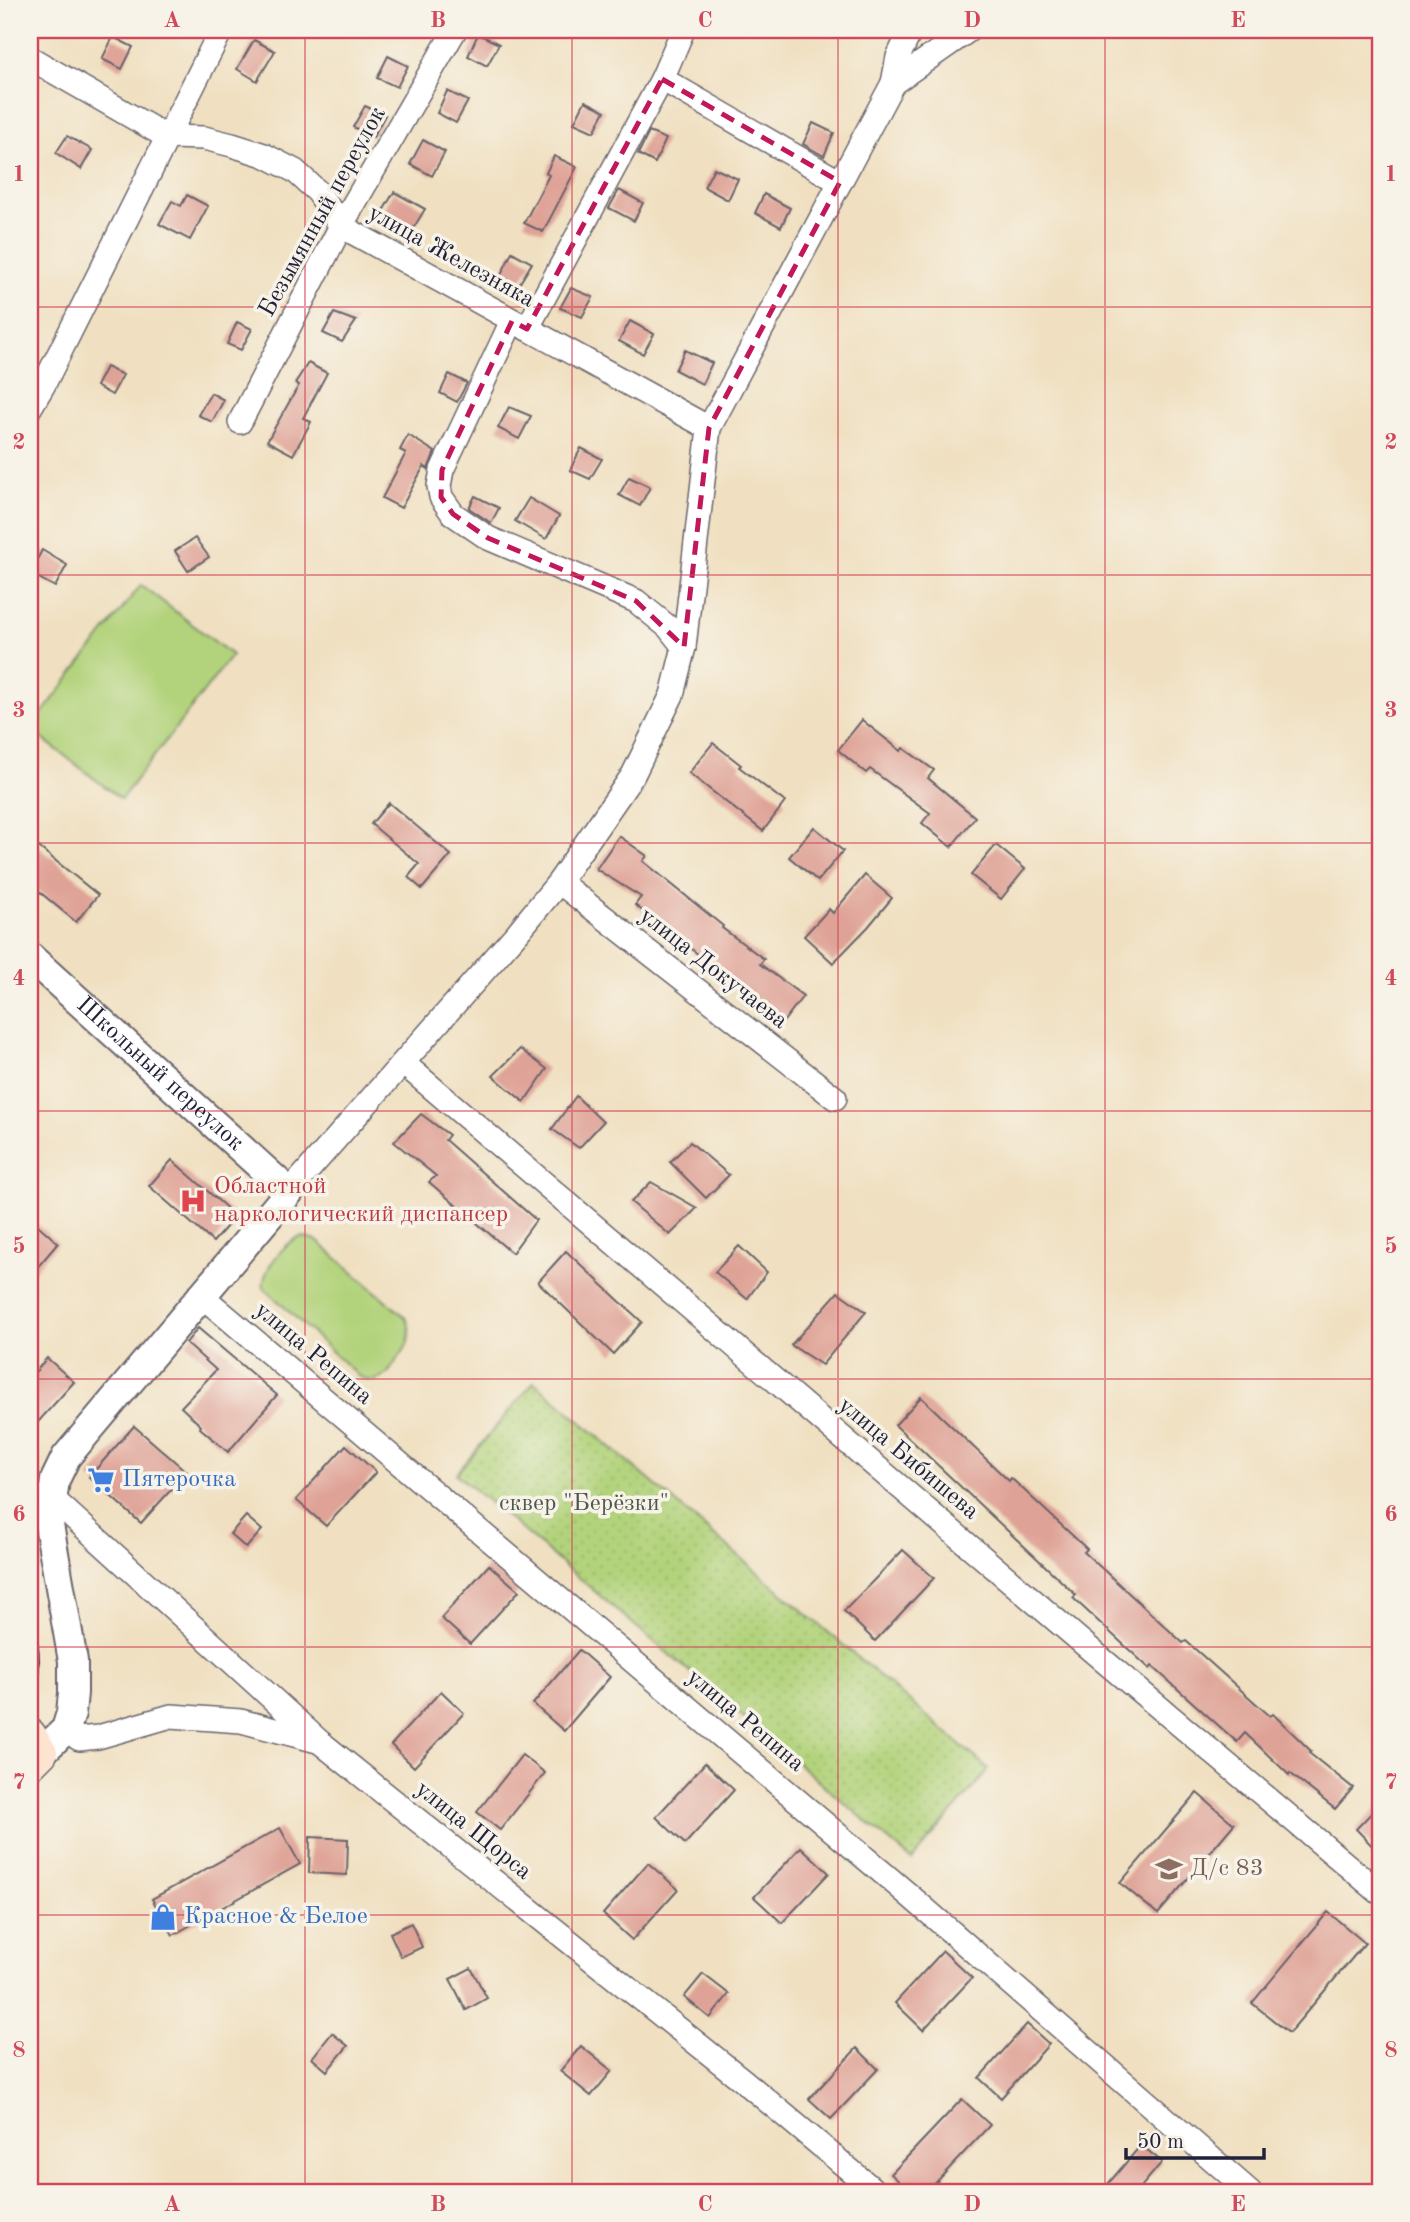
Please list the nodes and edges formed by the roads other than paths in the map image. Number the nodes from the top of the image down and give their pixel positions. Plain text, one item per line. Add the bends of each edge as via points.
1 (221, 30) edge
2 (456, 30) edge
3 (683, 30) edge
4 (911, 30) edge
5 (969, 30) edge
6 (30, 58) edge
7 (662, 79) junction
8 (893, 83) junction
9 (167, 137) junction
10 (840, 182) junction
11 (341, 226) junction
12 (520, 325) junction
13 (36, 382) edge
14 (30, 408) edge
15 (240, 422) dead end
16 (709, 428) junction
17 (684, 647) junction
18 (559, 882) junction
19 (30, 957) edge
20 (404, 1063) junction
21 (835, 1098) dead end
22 (289, 1192) junction
23 (202, 1296) junction
24 (41, 1499) edge
25 (66, 1729) junction
26 (320, 1742) junction
27 (34, 1751) edge
28 (1380, 1892) edge
29 (876, 2192) edge
30 (1250, 2192) edge

1 - 9 street
2 - 11 street, Безымянный переулок
3 - 7 street
4 - 8 street via 898,57
5 - 8 street
6 - 9 street, улица Железняка
7 - 10 street
7 - 12 street
8 - 10 street
9 - 11 street, улица Железняка via 204,138 264,155 318,191
9 - 13 street
10 - 16 street
11 - 12 street, улица Железняка
11 - 15 street, Безымянный переулок
12 - 16 street, улица Железняка
12 - 17 street via 442,471 441,497 453,514 488,538 636,601
13 - 14 street
16 - 17 street
17 - 18 street via 672,695 633,775
18 - 20 street
18 - 21 street, улица Докучаева
19 - 22 street, Школьный переулок
20 - 22 street
20 - 28 street, улица Бибишева
22 - 23 street
23 - 24 street via 66,1457
23 - 30 street, улица Репина
24 - 25 street via 73,1661
24 - 26 street, улица Щорса
25 - 26 street via 79,1739 98,1737 171,1716 241,1721
25 - 27 street
26 - 29 street, улица Щорса

